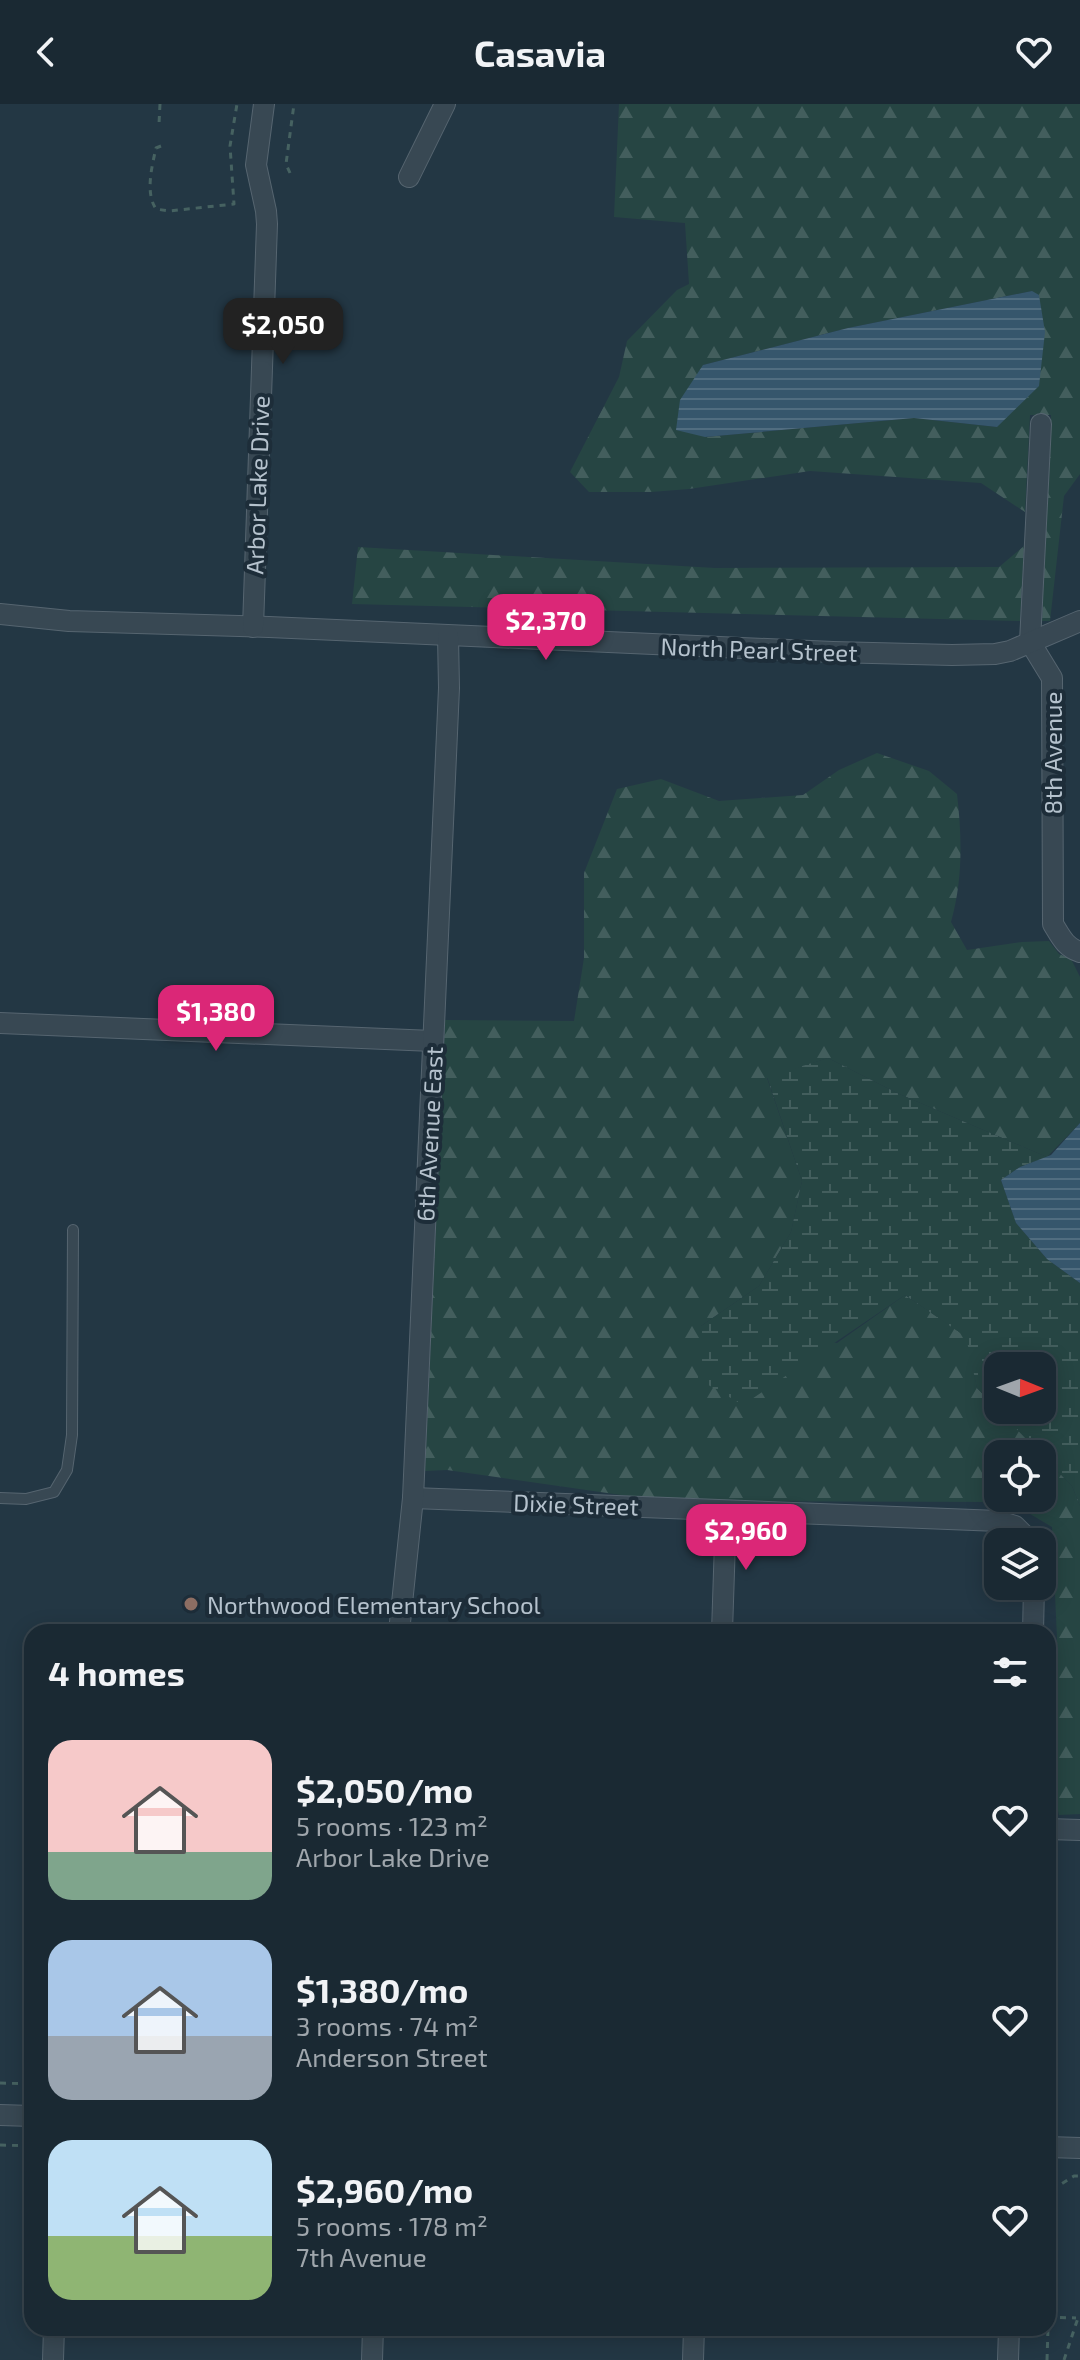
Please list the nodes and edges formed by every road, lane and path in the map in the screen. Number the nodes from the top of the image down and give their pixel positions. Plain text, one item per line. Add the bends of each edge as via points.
1 (160, 104) edge
2 (237, 104) edge
3 (264, 104) edge
4 (294, 104) edge
5 (445, 104) edge
6 (162, 126) dead end
7 (161, 146) dead end
8 (290, 173) dead end
9 (409, 177) dead end
10 (1041, 424) dead end
11 (0, 614) edge
12 (1080, 621) edge
13 (253, 627) junction
14 (448, 636) junction
15 (1030, 642) junction
16 (1072, 947) edge
17 (0, 1023) edge
18 (433, 1041) junction
19 (73, 1230) dead end
20 (0, 1498) edge
21 (413, 1498) junction
22 (726, 1511) junction
23 (1017, 1528) edge
24 (1034, 1600) edge
25 (400, 1624) edge
26 (722, 1624) edge
27 (1033, 1624) edge
28 (1056, 1829) edge
29 (1080, 1830) edge
30 (0, 2083) edge
31 (24, 2084) edge
32 (0, 2115) edge
33 (24, 2116) edge
34 (0, 2145) edge
35 (24, 2146) edge
36 (1056, 2147) edge
37 (1080, 2148) edge
38 (1080, 2176) edge
39 (1056, 2187) edge
40 (1056, 2317) edge
41 (1079, 2318) edge
42 (54, 2336) edge
43 (373, 2336) edge
44 (694, 2336) edge
45 (1009, 2336) edge
46 (1048, 2336) edge
47 (53, 2360) edge
48 (372, 2360) edge
49 (693, 2360) edge
50 (1008, 2360) edge
51 (1047, 2360) edge
52 (1064, 2360) edge

1 - 6 path
2 - 7 path via 230,146 234,204 156,209 150,200 152,163
3 - 13 street, Arbor Lake Drive via 256,165 267,224
4 - 8 path via 286,164
5 - 9 street
10 - 15 street
11 - 13 street, North Pearl Street
12 - 15 street, North Pearl Street
13 - 14 street, North Pearl Street
14 - 15 street, North Pearl Street via 952,655 995,654
14 - 18 street, 6th Avenue East
15 - 16 street, 8th Avenue via 1052,678 1053,924
17 - 18 street
18 - 21 street, 6th Avenue East
19 - 20 lane via 72,1435 67,1470 54,1492
21 - 22 street, Dixie Street
21 - 25 street, 6th Avenue East
22 - 23 street, Dixie Street via 999,1521
22 - 26 street
24 - 27 street
28 - 29 street
30 - 31 path
32 - 33 street
34 - 35 path
36 - 37 street
38 - 39 path
40 - 41 path
41 - 52 path
42 - 47 street
43 - 48 street
44 - 49 street
45 - 50 street
46 - 51 path

